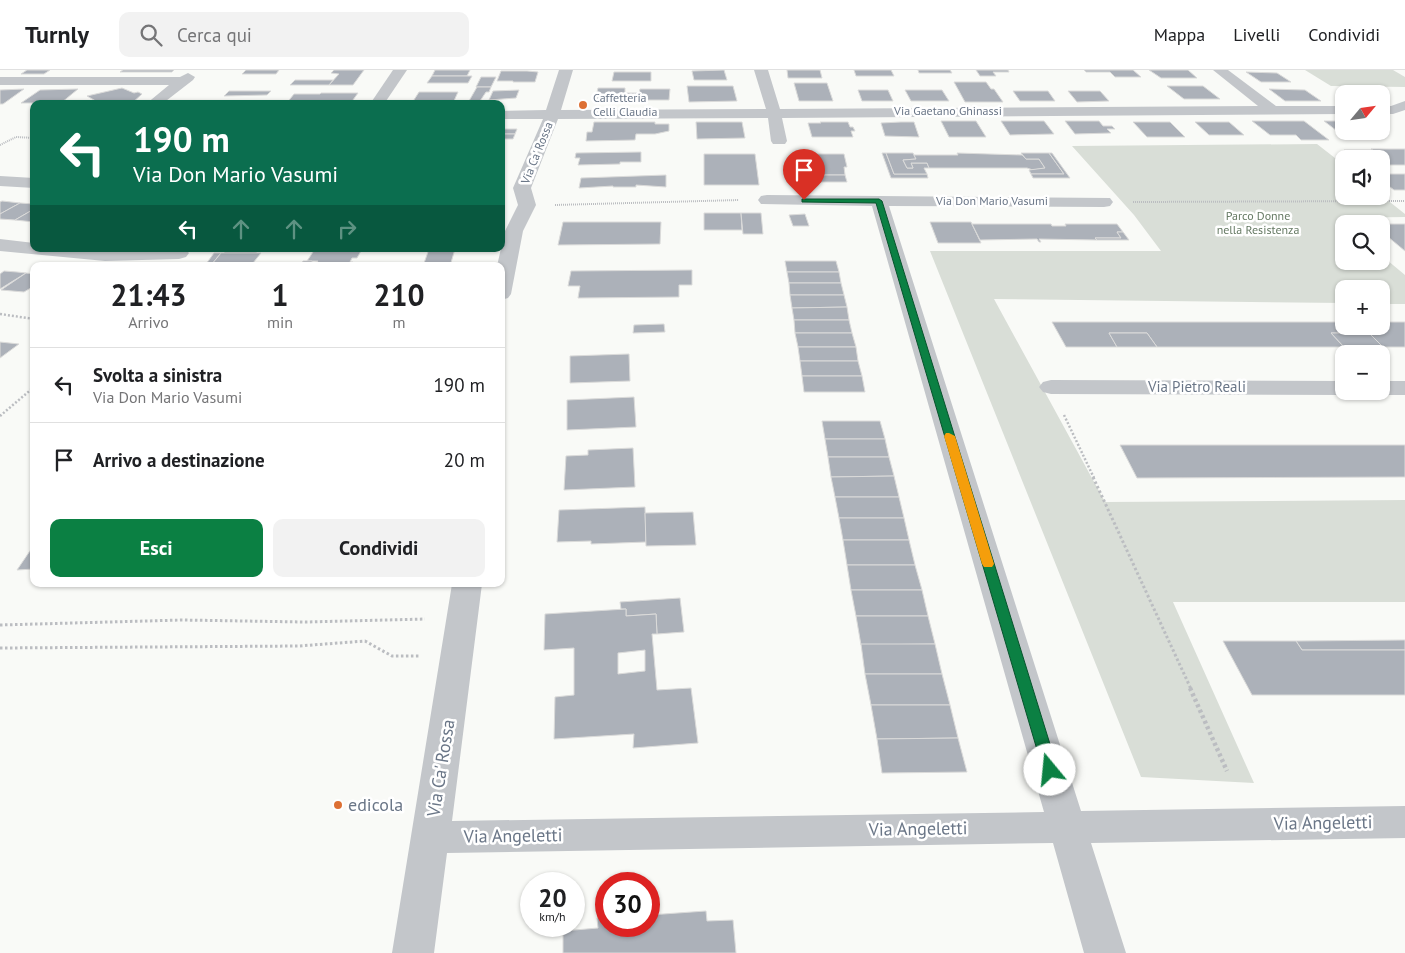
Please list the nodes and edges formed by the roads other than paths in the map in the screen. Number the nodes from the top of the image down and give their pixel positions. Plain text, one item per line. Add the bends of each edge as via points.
1 (197, 70) edge
2 (400, 70) edge
3 (566, 70) edge
4 (761, 70) edge
5 (1220, 70) edge
6 (0, 81) edge
7 (183, 81) junction
8 (158, 100) edge
9 (380, 100) edge
10 (1405, 105) edge
11 (1272, 110) junction
12 (1335, 110) edge
13 (1390, 110) edge
14 (774, 112) junction
15 (552, 114) junction
16 (505, 115) edge
17 (779, 141) dead end
18 (0, 181) edge
19 (30, 183) edge
20 (767, 200) road end
21 (879, 201) junction
22 (1104, 202) road end
23 (0, 246) edge
24 (30, 249) edge
25 (71, 252) edge
26 (179, 253) dead end
27 (505, 275) edge
28 (1051, 387) road end
29 (1335, 388) edge
30 (1390, 388) edge
31 (1405, 388) edge
32 (465, 601) edge
33 (1405, 822) edge
34 (1068, 827) junction
35 (430, 837) junction
36 (413, 953) edge
37 (1105, 953) edge

1 - 7 street
2 - 9 street
3 - 15 street, Via Ca' Rossa
4 - 14 street
5 - 11 street
6 - 7 street
7 - 8 street
10 - 13 street
11 - 12 street, Via Gaetano Ghinassi
11 - 14 street, Via Gaetano Ghinassi
14 - 15 street, Via Gaetano Ghinassi
14 - 17 street
15 - 16 street, Via Gaetano Ghinassi
15 - 27 street, Via Ca' Rossa via 515,188 527,205 514,231
18 - 19 street
20 - 21 street, Via Don Mario Vasumi
21 - 22 street, Via Don Mario Vasumi
21 - 34 street
23 - 24 street
25 - 26 street via 106,255
28 - 29 street, Via Pietro Reali
30 - 31 street
32 - 35 street, Via Ca' Rossa
33 - 34 street, Via Angeletti
34 - 35 street, Via Angeletti
34 - 37 street
35 - 36 street, Via Ca' Rossa

